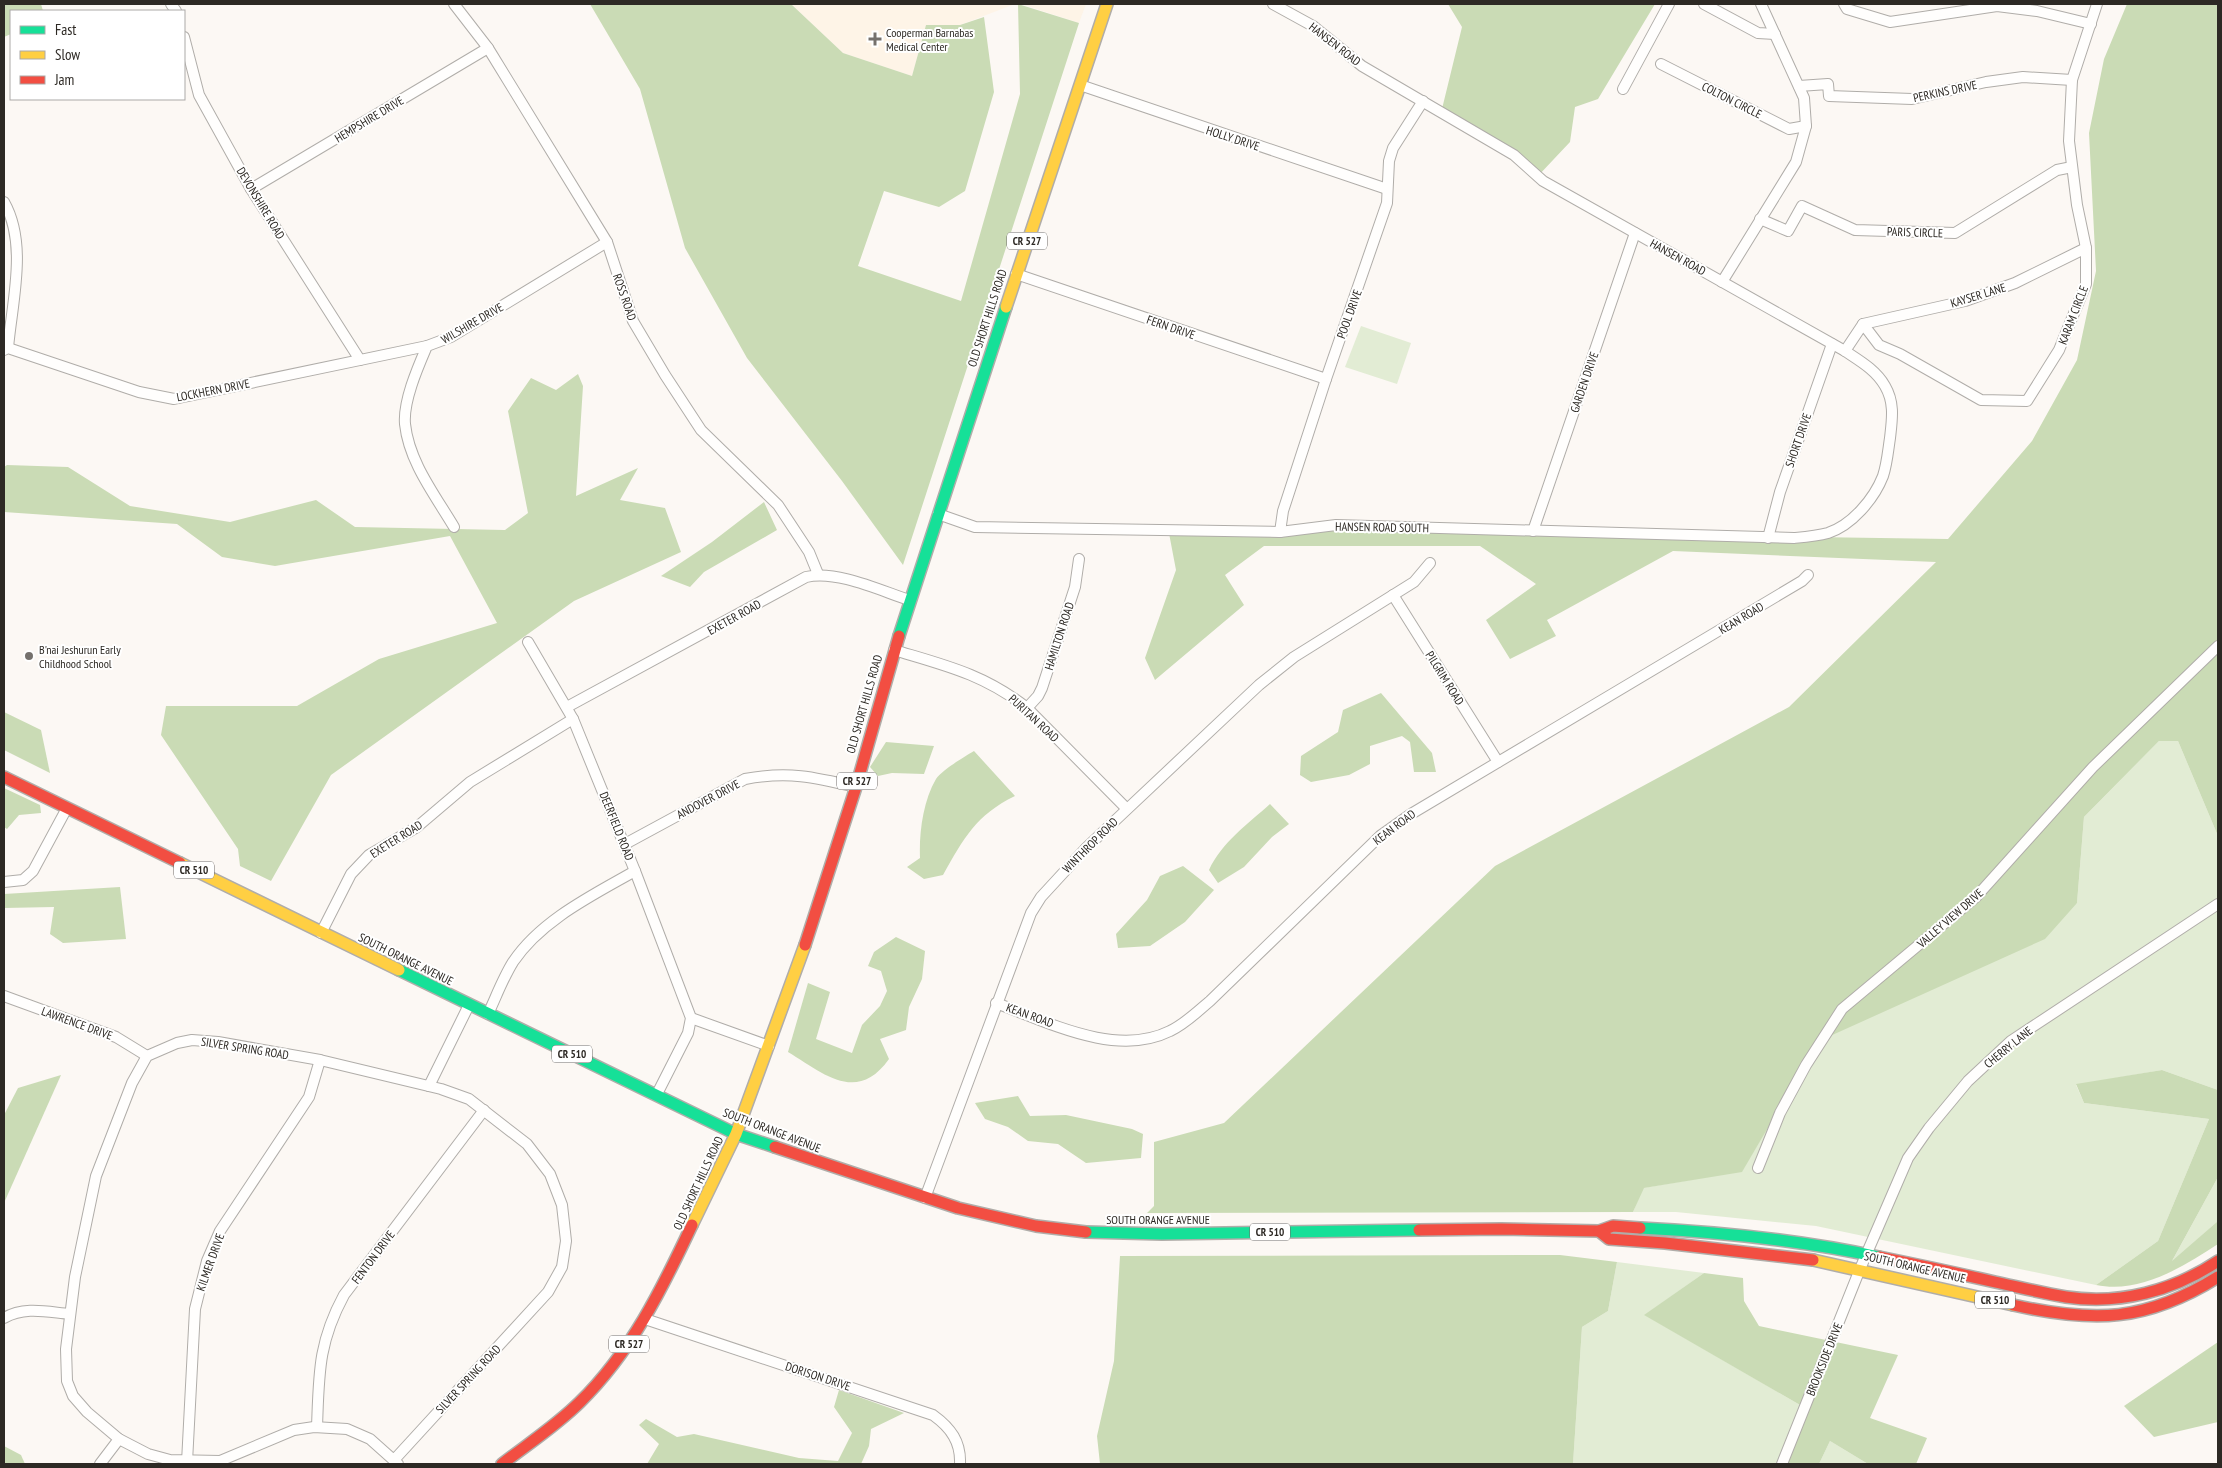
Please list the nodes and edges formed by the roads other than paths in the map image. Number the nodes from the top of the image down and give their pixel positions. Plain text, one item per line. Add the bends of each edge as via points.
1 (454, 4) edge
2 (1107, 4) edge
3 (1273, 4) edge
4 (1669, 4) edge
5 (1704, 4) edge
6 (1761, 4) edge
7 (1844, 4) edge
8 (2097, 4) edge
9 (1998, 5) edge
10 (2091, 24) junction
11 (1775, 34) junction
12 (185, 41) edge
13 (488, 48) junction
14 (1661, 64) dead end
15 (2072, 80) junction
16 (1080, 85) junction
17 (1799, 86) junction
18 (1623, 89) dead end
19 (1423, 101) junction
20 (1806, 126) junction
21 (2072, 167) junction
22 (251, 189) junction
23 (1387, 189) junction
24 (4, 202) edge
25 (1760, 219) junction
26 (1635, 233) junction
27 (607, 242) junction
28 (2086, 248) junction
29 (1016, 274) junction
30 (1722, 282) junction
31 (1863, 324) junction
32 (1832, 344) junction
33 (427, 346) junction
34 (6, 349) edge
35 (1845, 351) junction
36 (360, 360) junction
37 (1326, 379) junction
38 (938, 514) junction
39 (454, 527) dead end
40 (1533, 530) junction
41 (1280, 532) junction
42 (1768, 538) junction
43 (1079, 559) dead end
44 (1430, 563) dead end
45 (818, 574) junction
46 (1808, 574) dead end
47 (1393, 595) junction
48 (909, 600) junction
49 (528, 642) dead end
50 (2218, 646) edge
51 (894, 650) junction
52 (567, 707) junction
53 (1027, 708) junction
54 (573, 719) junction
55 (1498, 762) junction
56 (4, 777) edge
57 (856, 787) junction
58 (67, 808) junction
59 (1126, 808) junction
60 (625, 844) junction
61 (636, 871) junction
62 (4, 882) edge
63 (2218, 904) edge
64 (321, 933) junction
65 (4, 996) edge
66 (996, 1003) junction
67 (470, 1005) junction
68 (488, 1014) junction
69 (690, 1018) junction
70 (769, 1046) junction
71 (147, 1056) junction
72 (320, 1060) junction
73 (429, 1086) junction
74 (657, 1094) junction
75 (484, 1110) junction
76 (736, 1134) junction
77 (1758, 1168) dead end
78 (925, 1198) junction
79 (1599, 1231) junction
80 (1867, 1254) junction
81 (2218, 1261) edge
82 (1860, 1269) junction
83 (2218, 1277) edge
84 (2130, 1296) junction
85 (2132, 1313) junction
86 (70, 1314) junction
87 (4, 1318) edge
88 (645, 1319) junction
89 (318, 1427) junction
90 (119, 1439) junction
91 (187, 1462) junction
92 (396, 1462) edge
93 (100, 1464) edge
94 (502, 1464) edge
95 (960, 1464) edge
96 (1782, 1464) edge

1 - 13 street, ROSS ROAD
2 - 16 main road, OLD SHORT HILLS ROAD / CR 527
3 - 19 street, HANSEN ROAD via 1313,26 1362,66
4 - 18 street
5 - 11 street via 1758,33
6 - 11 street
7 - 9 street via 1847,9 1890,22
8 - 10 street, KARAM CIRCLE
9 - 10 street
10 - 15 street, KARAM CIRCLE
11 - 17 street
12 - 22 street, DEVONSHIRE ROAD via 199,95
13 - 22 street, HEMPSHIRE DRIVE
13 - 27 street, ROSS ROAD
14 - 20 street, COLTON CIRCLE via 1789,129
15 - 17 street, PERKINS DRIVE via 2023,78 1986,82 1912,99 1842,98 1829,96 1828,84
15 - 21 street, KARAM CIRCLE via 2069,141
16 - 23 street, HOLLY DRIVE
16 - 29 main road, OLD SHORT HILLS ROAD / CR 527
17 - 20 street via 1804,98
19 - 23 street, POOL DRIVE via 1393,148
19 - 26 street, HANSEN ROAD via 1514,154 1543,182
20 - 25 street via 1796,162
21 - 25 street, PARIS CIRCLE via 2057,170 1956,233 1855,230 1802,206 1788,230
21 - 28 street, KARAM CIRCLE
22 - 36 street, DEVONSHIRE ROAD
23 - 37 street, POOL DRIVE via 1387,203
24 - 34 street via 12,216 17,251
25 - 30 street
26 - 30 street, HANSEN ROAD
26 - 40 street, GARDEN DRIVE
27 - 33 street, WILSHIRE DRIVE via 450,337
27 - 45 street, ROSS ROAD via 633,321 665,375 701,430 778,505 809,552
28 - 31 street, KAYSER LANE via 2015,283 1965,300
28 - 31 street, KARAM CIRCLE via 2086,284 2059,350 2027,401 1981,400 1879,345
29 - 37 street, FERN DRIVE
29 - 38 main road, OLD SHORT HILLS ROAD / CR 527
30 - 32 street, HANSEN ROAD
31 - 35 street
32 - 35 street, HANSEN ROAD
32 - 42 street, SHORT DRIVE via 1780,492
33 - 36 street, LOCKHERN DRIVE
33 - 39 street, WILSHIRE DRIVE via 405,422 409,448
34 - 36 street, LOCKHERN DRIVE via 139,392 174,399
35 - 42 street, HANSEN ROAD via 1872,369 1891,400 1892,418 1883,475 1866,504 1842,527 1813,536
37 - 41 street, POOL DRIVE via 1283,511
38 - 41 street, HANSEN ROAD SOUTH via 975,527
38 - 48 main road, OLD SHORT HILLS ROAD / CR 527
40 - 41 street, HANSEN ROAD SOUTH via 1336,525
40 - 42 street, HANSEN ROAD SOUTH
43 - 53 street, HAMILTON ROAD via 1076,587 1042,688
44 - 47 street, WINTHROP ROAD via 1414,582
45 - 48 street
45 - 52 street, EXETER ROAD via 799,580
46 - 55 street, KEAN ROAD via 1802,581
47 - 55 street, PILGRIM ROAD
47 - 59 street, WINTHROP ROAD via 1281,667
48 - 51 main road, OLD SHORT HILLS ROAD / CR 527
49 - 52 street, DEERFIELD ROAD
50 - 77 street, VALLEY VIEW DRIVE via 2093,767 1976,897 1842,1009 1780,1113
51 - 53 street, PURITAN ROAD via 977,676 1012,695
51 - 57 main road, OLD SHORT HILLS ROAD / CR 527
52 - 54 street, DEERFIELD ROAD
53 - 59 street, PURITAN ROAD
54 - 60 street, DEERFIELD ROAD
54 - 64 street, EXETER ROAD via 470,782 422,823 369,855 351,874
55 - 66 street, KEAN ROAD via 1380,836 1210,1001 1187,1022 1170,1031 1134,1042 1102,1039
56 - 58 main road, SOUTH ORANGE AVENUE / CR 510
57 - 60 street, ANDOVER DRIVE via 801,775 745,780
57 - 70 main road, OLD SHORT HILLS ROAD / CR 527
58 - 62 street via 33,871 22,880
58 - 64 main road, SOUTH ORANGE AVENUE / CR 510
59 - 66 street, WINTHROP ROAD via 1041,897 1031,914
60 - 61 street, DEERFIELD ROAD
61 - 68 street via 587,898 527,945 513,963
61 - 69 street, DEERFIELD ROAD
63 - 80 street, CHERRY LANE via 1994,1055 1968,1081 1908,1158
64 - 67 main road, SOUTH ORANGE AVENUE / CR 510
65 - 71 street, LAWRENCE DRIVE via 116,1037
66 - 78 street, WINTHROP ROAD
67 - 68 main road, SOUTH ORANGE AVENUE / CR 510
67 - 73 street
68 - 74 main road, SOUTH ORANGE AVENUE / CR 510
69 - 70 street
69 - 74 street via 688,1033
70 - 76 main road, OLD SHORT HILLS ROAD / CR 527
71 - 72 street, SILVER SPRING ROAD via 192,1040
71 - 86 street, SILVER SPRING ROAD via 132,1083 96,1176
72 - 73 street, SILVER SPRING ROAD
72 - 91 street, KILMER DRIVE via 309,1097 220,1231 207,1261 195,1309
73 - 75 street, SILVER SPRING ROAD via 470,1100
74 - 76 main road, SOUTH ORANGE AVENUE / CR 510
75 - 89 street, FENTON DRIVE via 333,1314 319,1367
75 - 92 street, SILVER SPRING ROAD via 528,1144 550,1174 562,1205 566,1241 562,1267 548,1292
76 - 78 main road, SOUTH ORANGE AVENUE / CR 510
76 - 88 main road, OLD SHORT HILLS ROAD / CR 527
78 - 79 main road, SOUTH ORANGE AVENUE / CR 510 via 1036,1226 1082,1232
79 - 80 main road, SOUTH ORANGE AVENUE via 1613,1226 1700,1231
79 - 82 main road, SOUTH ORANGE AVENUE / CR 510 via 1609,1238 1804,1258
80 - 82 street, BROOKSIDE DRIVE
80 - 84 main road, SOUTH ORANGE AVENUE via 2067,1297
81 - 84 main road, SOUTH ORANGE AVENUE via 2196,1276 2160,1290
82 - 85 main road, SOUTH ORANGE AVENUE / CR 510 via 2055,1314 2086,1317
82 - 96 street, BROOKSIDE DRIVE
83 - 85 main road, SOUTH ORANGE AVENUE / CR 510 via 2179,1299
84 - 85 main road
86 - 87 street via 25,1310
86 - 90 street, SILVER SPRING ROAD via 67,1381 73,1396
88 - 94 main road, OLD SHORT HILLS ROAD / CR 527 via 614,1365 579,1403
88 - 95 street, DORISON DRIVE via 933,1415 946,1424 956,1438
89 - 91 street, SILVER SPRING ROAD via 294,1430 220,1460
89 - 92 street, SILVER SPRING ROAD via 347,1429 370,1439
90 - 91 street, SILVER SPRING ROAD via 148,1454
90 - 93 street

